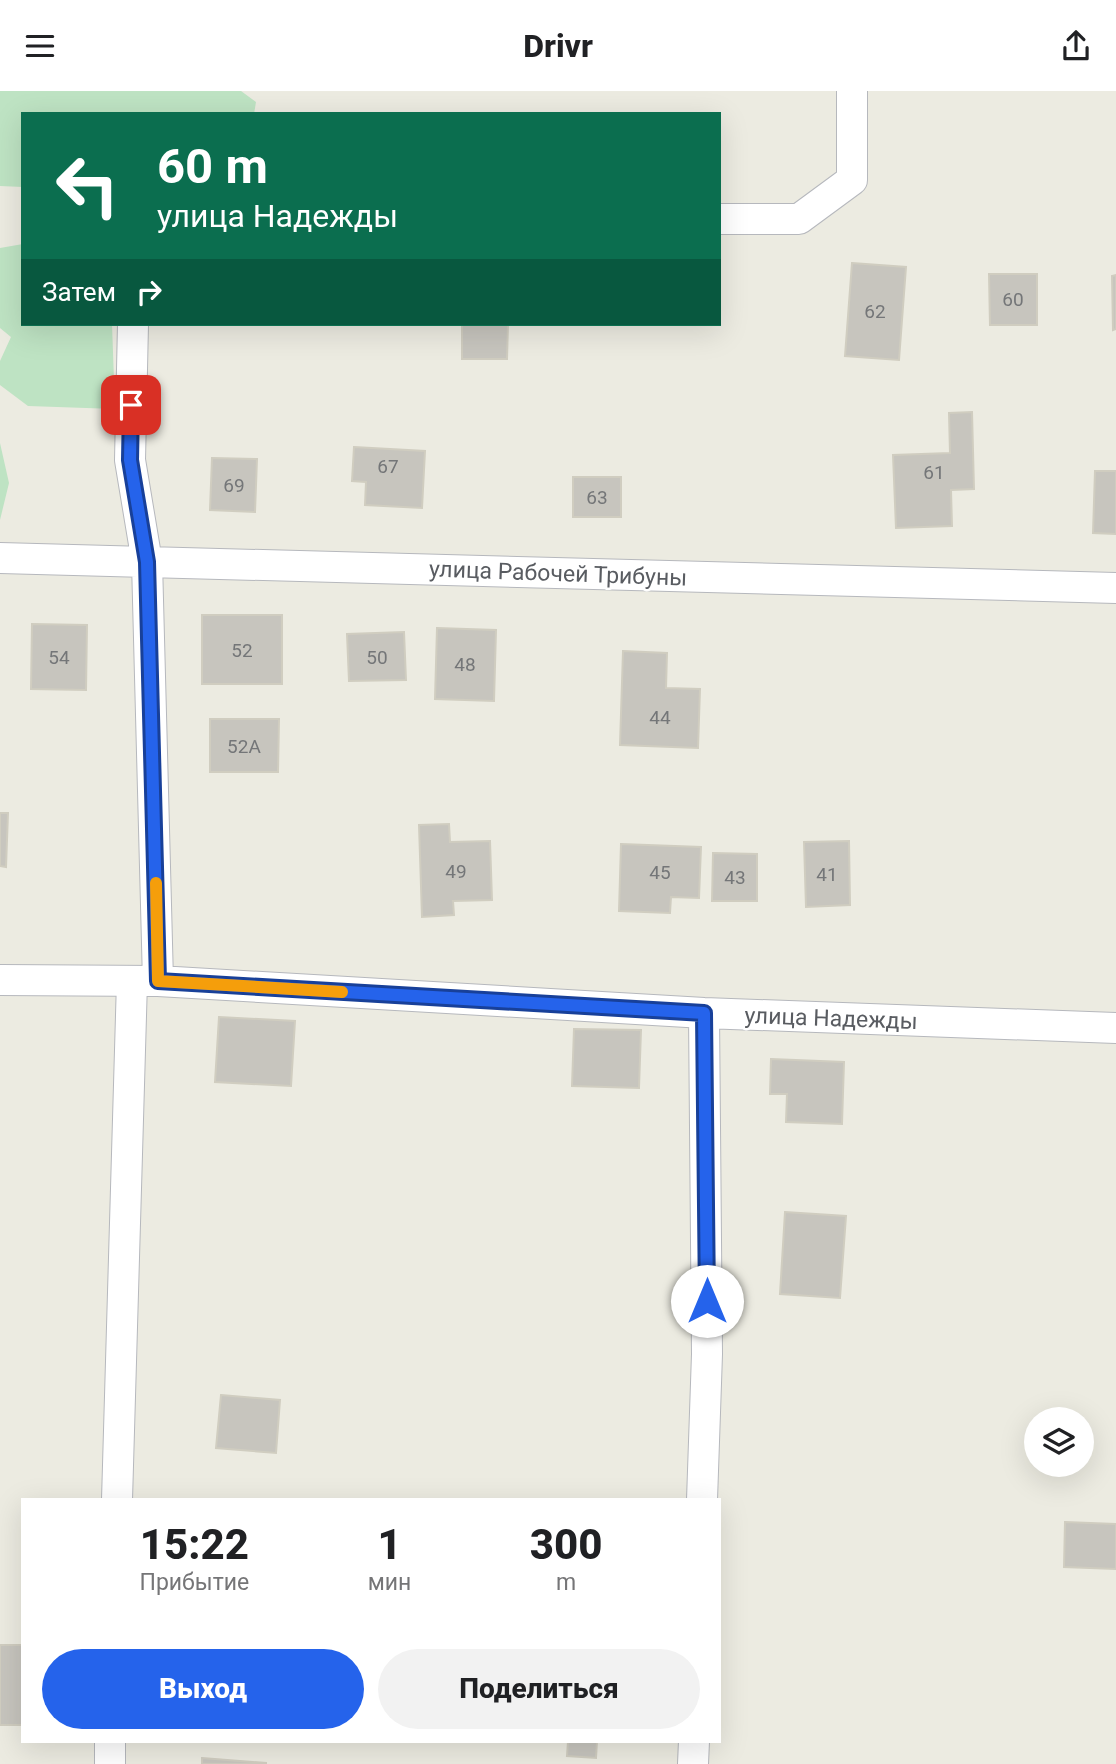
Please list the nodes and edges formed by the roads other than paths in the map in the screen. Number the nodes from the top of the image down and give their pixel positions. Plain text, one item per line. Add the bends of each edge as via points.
1 (852, 91) edge
2 (721, 219) edge
3 (133, 326) edge
4 (0, 558) edge
5 (147, 562) junction
6 (1116, 587) edge
7 (0, 980) edge
8 (145, 981) junction
9 (704, 1013) junction
10 (1116, 1028) edge
11 (117, 1498) edge
12 (702, 1498) edge
13 (110, 1743) edge
14 (694, 1743) edge
15 (110, 1764) edge
16 (693, 1764) edge

1 - 2 street via 852,180 799,219
3 - 5 street via 130,460
4 - 5 street, улица Рабочей Трибуны
5 - 6 street, улица Рабочей Трибуны
5 - 8 street
7 - 8 street, улица Надежды
8 - 9 street, улица Надежды
8 - 11 street
9 - 10 street, улица Надежды
9 - 12 street via 707,1354
13 - 15 street
14 - 16 street

